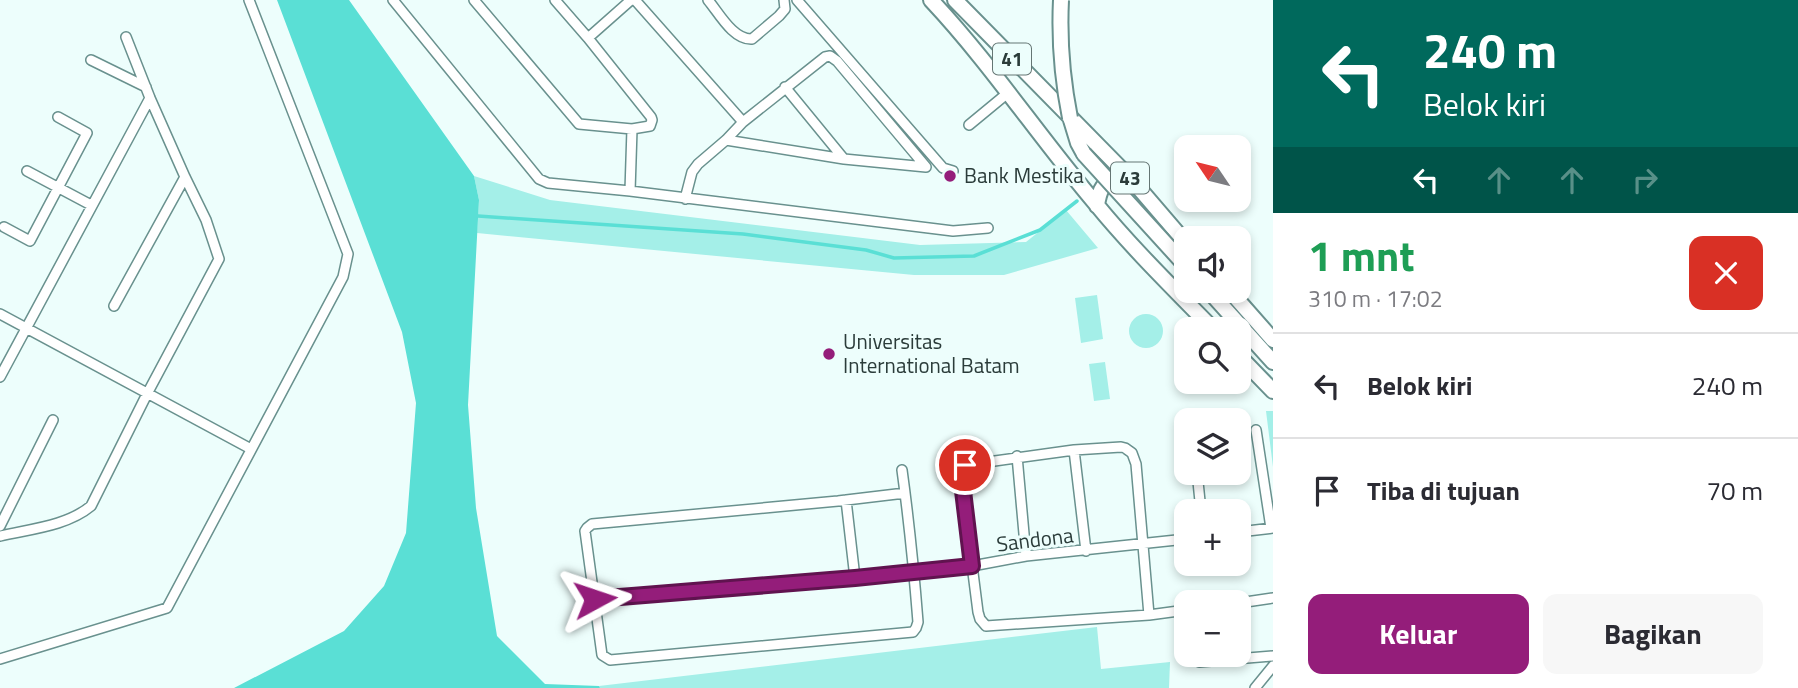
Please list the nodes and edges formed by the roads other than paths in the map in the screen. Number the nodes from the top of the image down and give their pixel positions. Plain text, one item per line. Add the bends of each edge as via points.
1 (249, 0) edge
2 (393, 0) edge
3 (474, 0) edge
4 (555, 0) edge
5 (633, 0) edge
6 (708, 0) edge
7 (784, 0) edge
8 (797, 0) edge
9 (931, 0) edge
10 (955, 0) edge
11 (1061, 0) edge
12 (126, 37) dead end
13 (588, 38) junction
14 (91, 60) dead end
15 (146, 87) junction
16 (785, 88) junction
17 (1009, 92) junction
18 (150, 98) junction
19 (58, 117) dead end
20 (1070, 117) joint
21 (743, 122) junction
22 (969, 125) dead end
23 (632, 129) junction
24 (726, 140) junction
25 (844, 159) junction
26 (27, 171) dead end
27 (953, 171) dead end
28 (185, 177) junction
29 (1132, 180) junction
30 (58, 188) junction
31 (630, 191) junction
32 (685, 199) junction
33 (91, 205) junction
34 (1097, 206) junction
35 (4, 227) dead end
36 (988, 228) dead end
37 (1174, 229) edge
38 (1174, 253) edge
39 (1220, 303) edge
40 (1240, 303) edge
41 (114, 306) dead end
42 (0, 314) edge
43 (1202, 317) edge
44 (25, 328) junction
45 (1273, 340) edge
46 (1273, 362) edge
47 (1251, 368) edge
48 (0, 377) edge
49 (1273, 391) edge
50 (148, 394) junction
51 (53, 420) dead end
52 (1256, 430) dead end
53 (251, 449) junction
54 (1074, 450) junction
55 (1017, 456) junction
56 (902, 470) dead end
57 (905, 493) junction
58 (846, 500) junction
59 (0, 526) edge
60 (1272, 528) edge
61 (1251, 531) edge
62 (0, 536) edge
63 (1174, 540) edge
64 (1143, 544) junction
65 (1086, 551) junction
66 (1027, 556) junction
67 (972, 566) junction
68 (914, 572) junction
69 (855, 578) junction
70 (1273, 598) edge
71 (595, 599) junction
72 (1251, 601) edge
73 (1174, 612) edge
74 (1149, 615) junction
75 (1273, 656) edge
76 (1251, 658) edge
77 (0, 659) edge
78 (1273, 666) edge
79 (1255, 688) edge

1 - 53 street via 348,254 343,277
2 - 31 street via 539,178 555,185
3 - 23 street via 579,124
4 - 13 street
5 - 13 street
5 - 21 street
6 - 7 street via 736,34 752,39 785,9
8 - 27 street via 943,167
9 - 17 highway, 41
10 - 20 highway, 41
11 - 38 highway, 43, bridge via 1063,85 1078,143
12 - 15 street
13 - 23 street via 651,117 650,125
14 - 15 street
15 - 18 street
16 - 21 street
16 - 25 street
16 - 25 street via 830,55 926,167
17 - 22 street
17 - 34 highway, 41
18 - 28 street
18 - 33 street
19 - 30 street via 88,133
20 - 29 highway, 43
21 - 24 street
23 - 31 street
24 - 25 street
24 - 32 street via 692,172
26 - 30 street
28 - 41 street
28 - 50 street via 219,259
29 - 34 highway via 1105,183
29 - 37 highway, 43
30 - 33 street
30 - 35 street via 30,241
31 - 32 street
32 - 36 street via 953,231
33 - 44 street
34 - 43 highway, 41
39 - 46 highway
40 - 45 highway
42 - 44 street
44 - 48 street
44 - 50 street
47 - 49 highway
50 - 53 street
50 - 62 street via 91,506 67,520
51 - 59 street
52 - 60 street
53 - 77 street via 167,608
54 - 55 street
54 - 64 street via 1121,447 1132,453
54 - 65 street
55 - 66 street
55 - 67 street via 962,468
56 - 57 street
57 - 58 street
57 - 68 street
58 - 69 street
58 - 71 street via 592,524 586,531
60 - 61 street
63 - 64 street, Sandona
64 - 65 street, Sandona
64 - 74 street
65 - 66 street, Sandona
66 - 67 street, Sandona
67 - 68 street, Sandona
67 - 74 street via 978,612 986,626
68 - 69 street, Sandona
68 - 71 street via 918,622 913,632 610,660 602,655
69 - 71 street, Sandona
70 - 72 street
73 - 74 street
75 - 76 street
78 - 79 street

